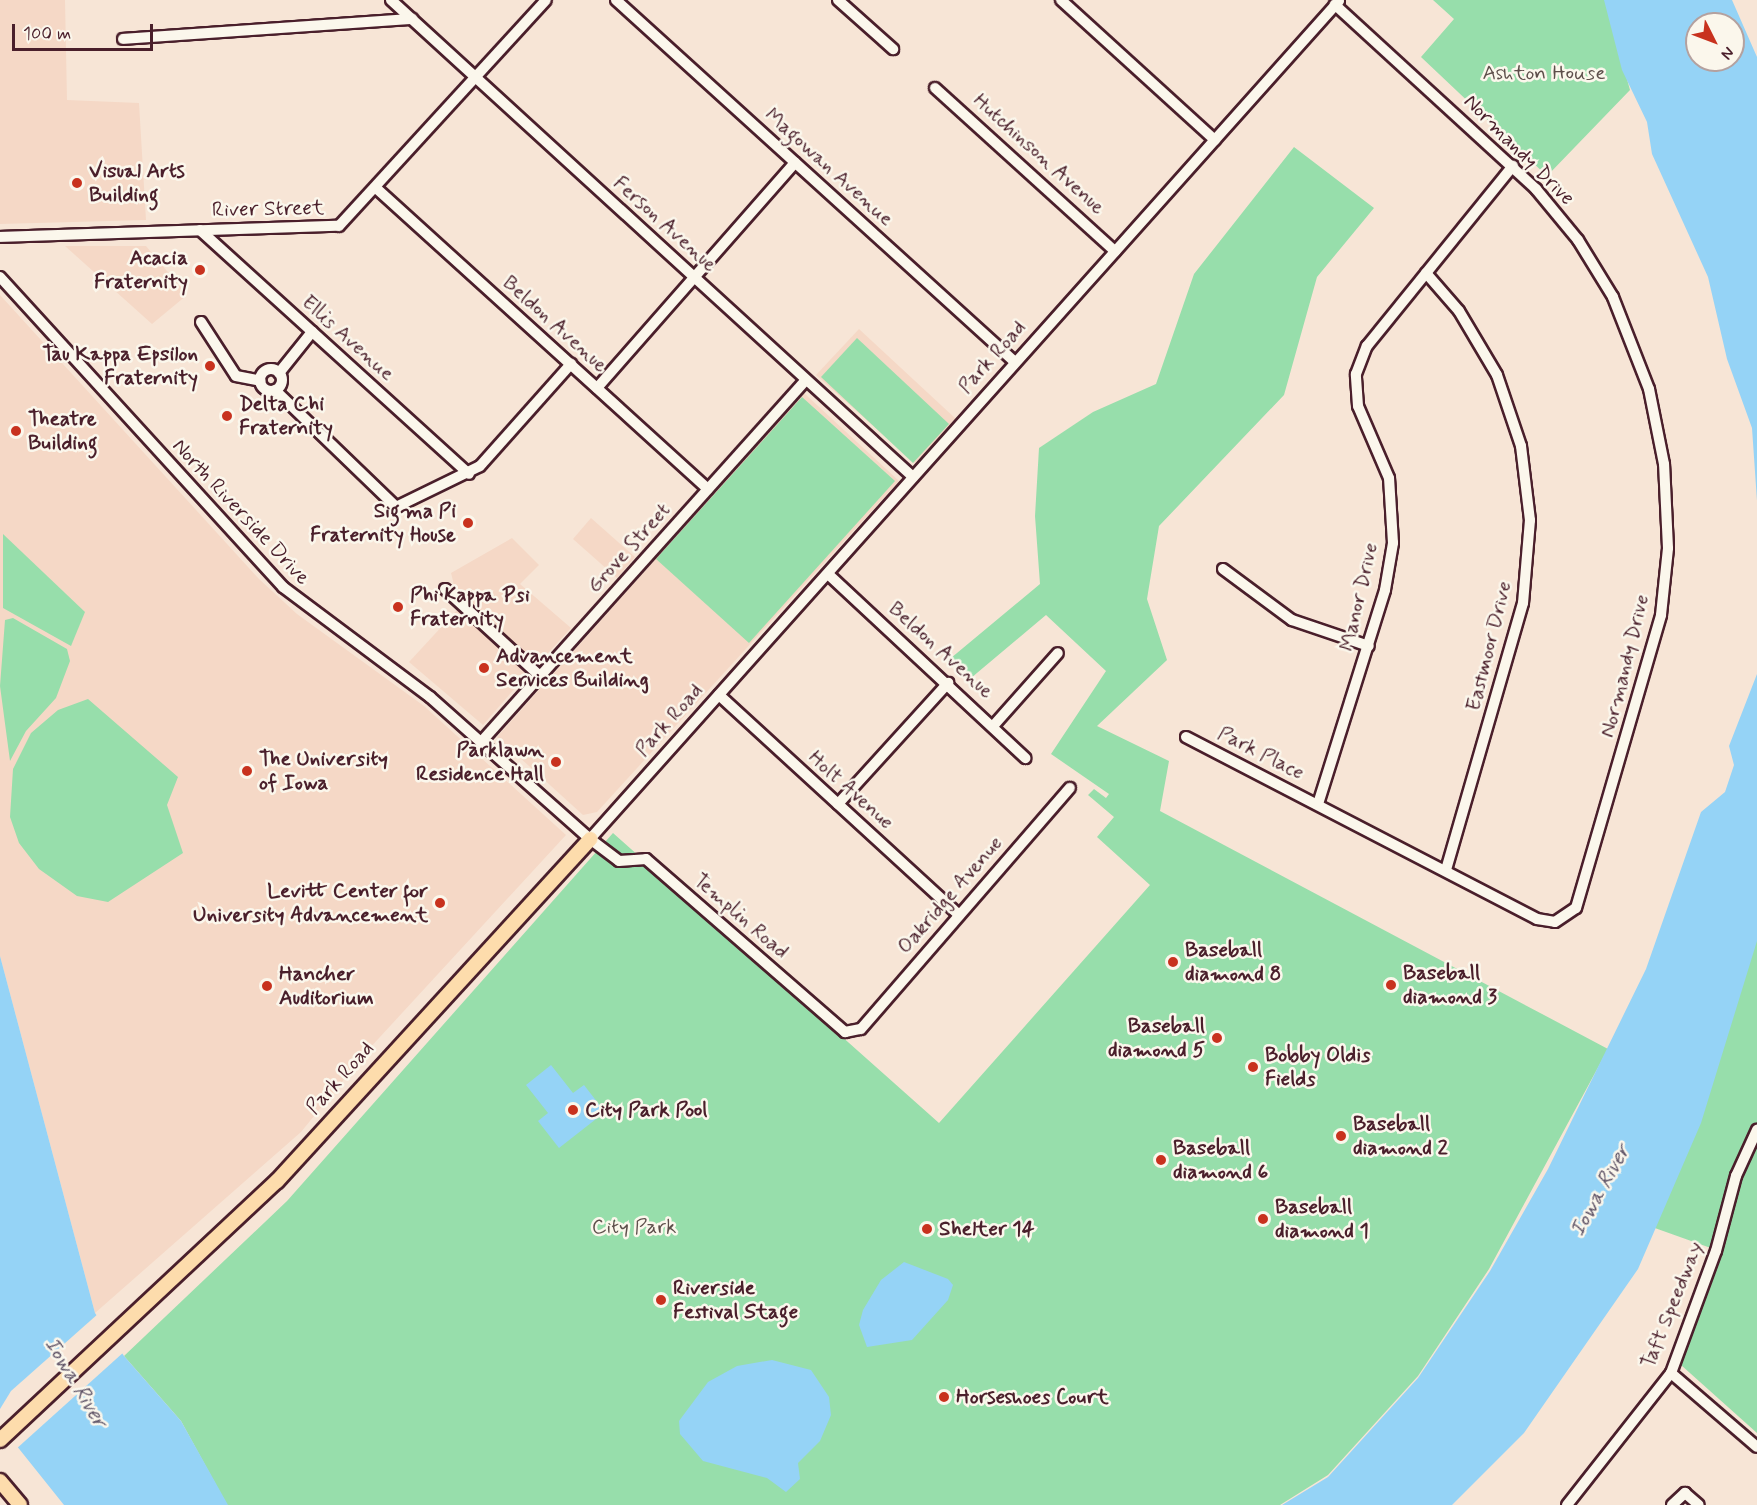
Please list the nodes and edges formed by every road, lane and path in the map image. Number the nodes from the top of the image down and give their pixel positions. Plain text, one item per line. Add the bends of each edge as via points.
1 (391, 0) edge
2 (546, 0) edge
3 (616, 0) edge
4 (838, 0) edge
5 (1061, 0) edge
6 (1337, 3) edge
7 (412, 19) junction
8 (123, 39) dead end
9 (893, 49) dead end
10 (476, 77) junction
11 (935, 88) dead end
12 (1215, 140) junction
13 (795, 163) junction
14 (1513, 166) junction
15 (376, 188) junction
16 (200, 230) junction
17 (0, 237) edge
18 (1115, 251) junction
19 (1426, 273) junction
20 (0, 276) edge
21 (694, 277) junction
22 (201, 322) dead end
23 (312, 332) junction
24 (1015, 362) junction
25 (571, 364) junction
26 (279, 373) junction
27 (806, 380) junction
28 (261, 381) junction
29 (597, 387) junction
30 (275, 390) junction
31 (469, 474) junction
32 (913, 477) junction
33 (708, 489) junction
34 (1223, 569) dead end
35 (828, 574) junction
36 (445, 589) dead end
37 (1369, 646) junction
38 (1058, 653) dead end
39 (540, 676) junction
40 (948, 683) junction
41 (719, 696) junction
42 (994, 725) junction
43 (1186, 737) dead end
44 (481, 742) junction
45 (1025, 758) dead end
46 (1070, 788) dead end
47 (838, 804) junction
48 (1318, 804) junction
49 (590, 839) junction
50 (1446, 870) junction
51 (957, 913) junction
52 (861, 1029) joint
53 (1757, 1130) edge
54 (1671, 1373) junction
55 (0, 1440) edge
56 (1757, 1447) edge
57 (0, 1481) edge
58 (20, 1505) edge
59 (1567, 1505) edge
60 (1672, 1505) edge
61 (1700, 1505) edge

1 - 7 street, Ferson Avenue
2 - 10 street, River Street
3 - 13 street, Magowan Avenue
4 - 9 street
5 - 12 street
6 - 12 street, Park Road
6 - 14 street, Normandy Drive
7 - 8 street
7 - 10 street, Ferson Avenue
10 - 15 street, River Street
10 - 21 street, Ferson Avenue
11 - 18 street, Hutchinson Avenue
12 - 18 street, Park Road
13 - 21 street
13 - 24 street, Magowan Avenue
14 - 19 street, Manor Drive
14 - 50 street, Normandy Drive via 1578,240 1613,297 1639,357 1664,464 1665,580 1647,675 1575,908 1562,920 1547,922
15 - 16 street, River Street via 333,228
15 - 25 street, Beldon Avenue
16 - 17 street, River Street
16 - 23 street, Ellis Avenue
18 - 24 street, Park Road
19 - 37 street, Manor Drive via 1367,346 1356,374 1355,398 1384,461 1393,513 1389,571
19 - 50 street, Eastmoor Drive via 1468,324 1497,375 1521,446 1530,520 1523,603
20 - 44 street, North Riverside Drive via 262,569
21 - 27 street, Ferson Avenue
21 - 29 street
22 - 28 street via 236,376
23 - 26 street
23 - 31 street, Ellis Avenue
24 - 32 street, Park Road
25 - 29 street, Beldon Avenue
25 - 31 street
26 - 28 street via 266,371
26 - 30 street via 282,382
27 - 32 street, Ferson Avenue
27 - 33 street, Grove Street
28 - 30 street
29 - 33 street, Beldon Avenue
30 - 31 street via 396,507
32 - 35 street, Park Road
33 - 39 street, Grove Street
34 - 37 street via 1292,620
35 - 40 street, Beldon Avenue
35 - 41 street, Park Road
36 - 39 street
37 - 48 street, Manor Drive
38 - 42 street
39 - 44 street, Grove Street
40 - 42 street, Beldon Avenue
40 - 47 street
41 - 47 street, Holt Avenue
41 - 49 street, Park Road
42 - 45 street, Beldon Avenue
43 - 48 street, Park Place
44 - 49 street, North Riverside Drive
46 - 51 street, Oakridge Avenue
47 - 51 street, Holt Avenue
48 - 50 street, Normandy Drive
49 - 52 street, Templin Road via 619,861 646,859 840,1029
49 - 55 main road, Park Road via 277,1181
51 - 52 street, Oakridge Avenue
53 - 54 street, Taft Speedway via 1736,1176 1716,1251
54 - 56 street
54 - 59 street, Taft Speedway
57 - 58 main road
60 - 61 street via 1685,1493

